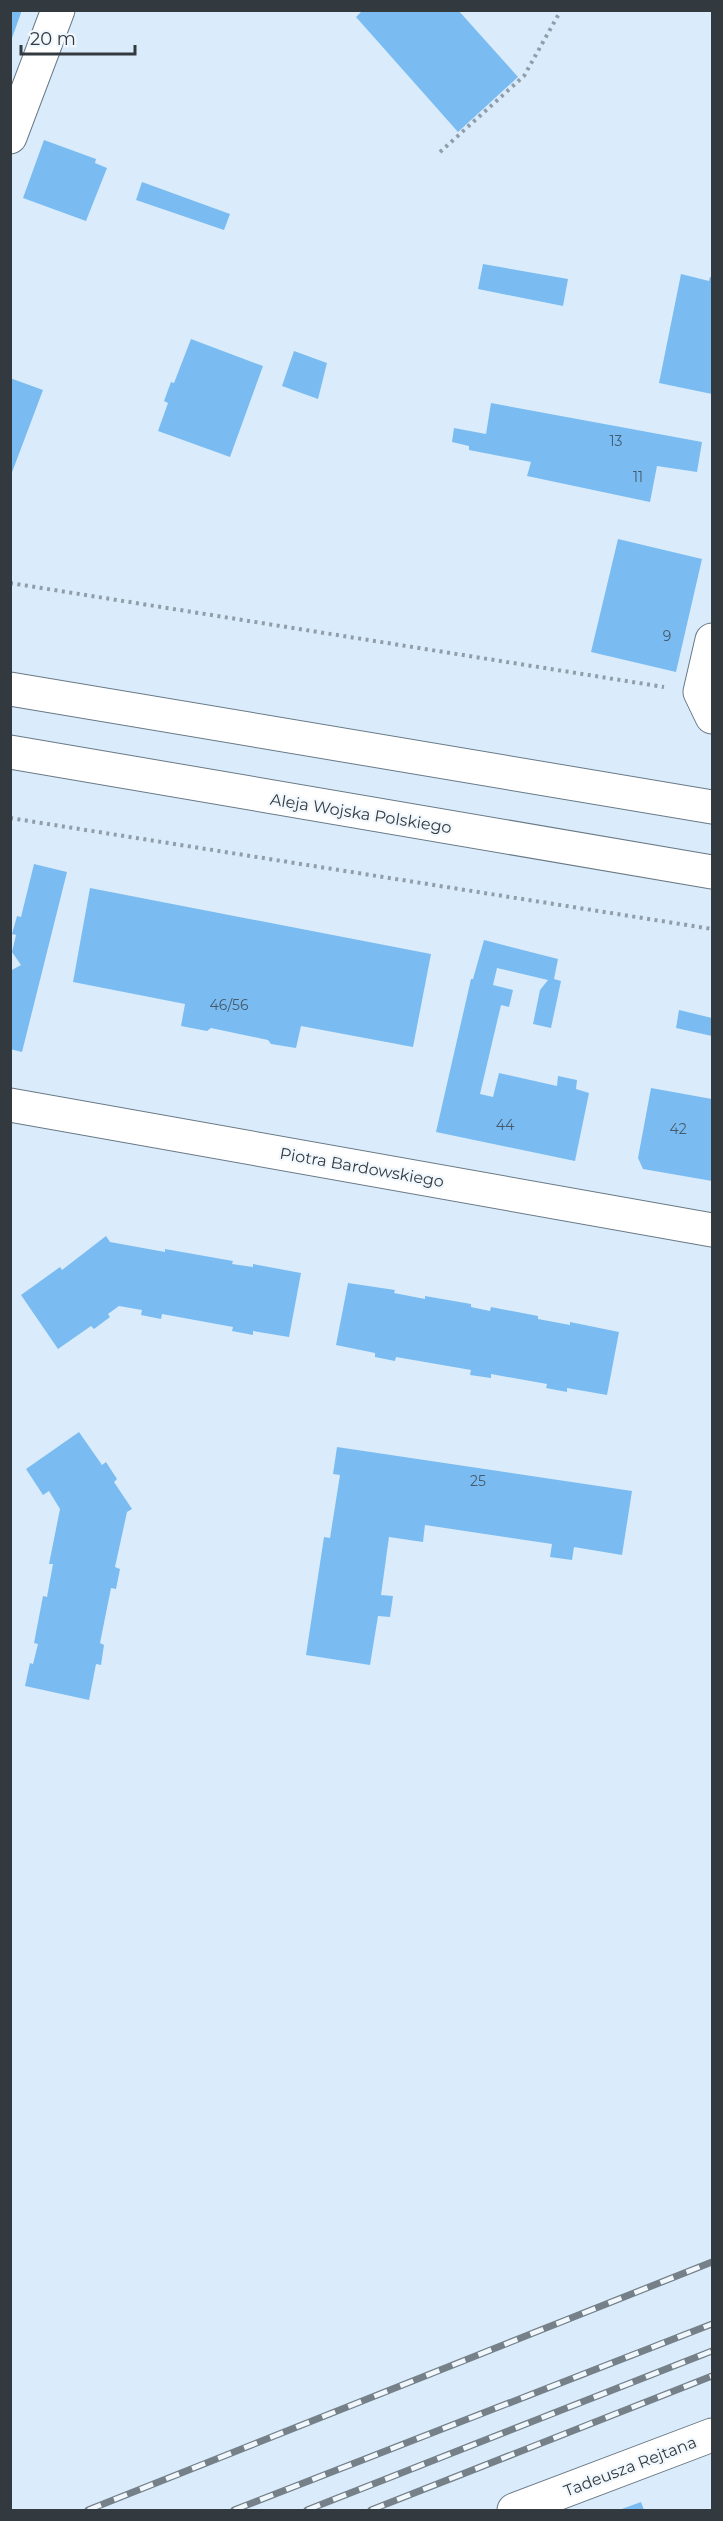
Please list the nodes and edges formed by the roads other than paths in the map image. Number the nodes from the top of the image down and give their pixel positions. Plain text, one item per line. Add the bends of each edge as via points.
1 (58, 10) edge
2 (10, 137) edge
3 (712, 640) edge
4 (10, 689) edge
5 (706, 705) edge
6 (10, 752) edge
7 (712, 807) edge
8 (712, 872) edge
9 (10, 1105) edge
10 (712, 1230) edge
11 (712, 2434) edge
12 (514, 2511) edge

1 - 2 main road
3 - 5 main road
4 - 7 main road
6 - 8 main road, Aleja Wojska Polskiego
9 - 10 main road, Piotra Bardowskiego
11 - 12 main road, Tadeusza Rejtana

